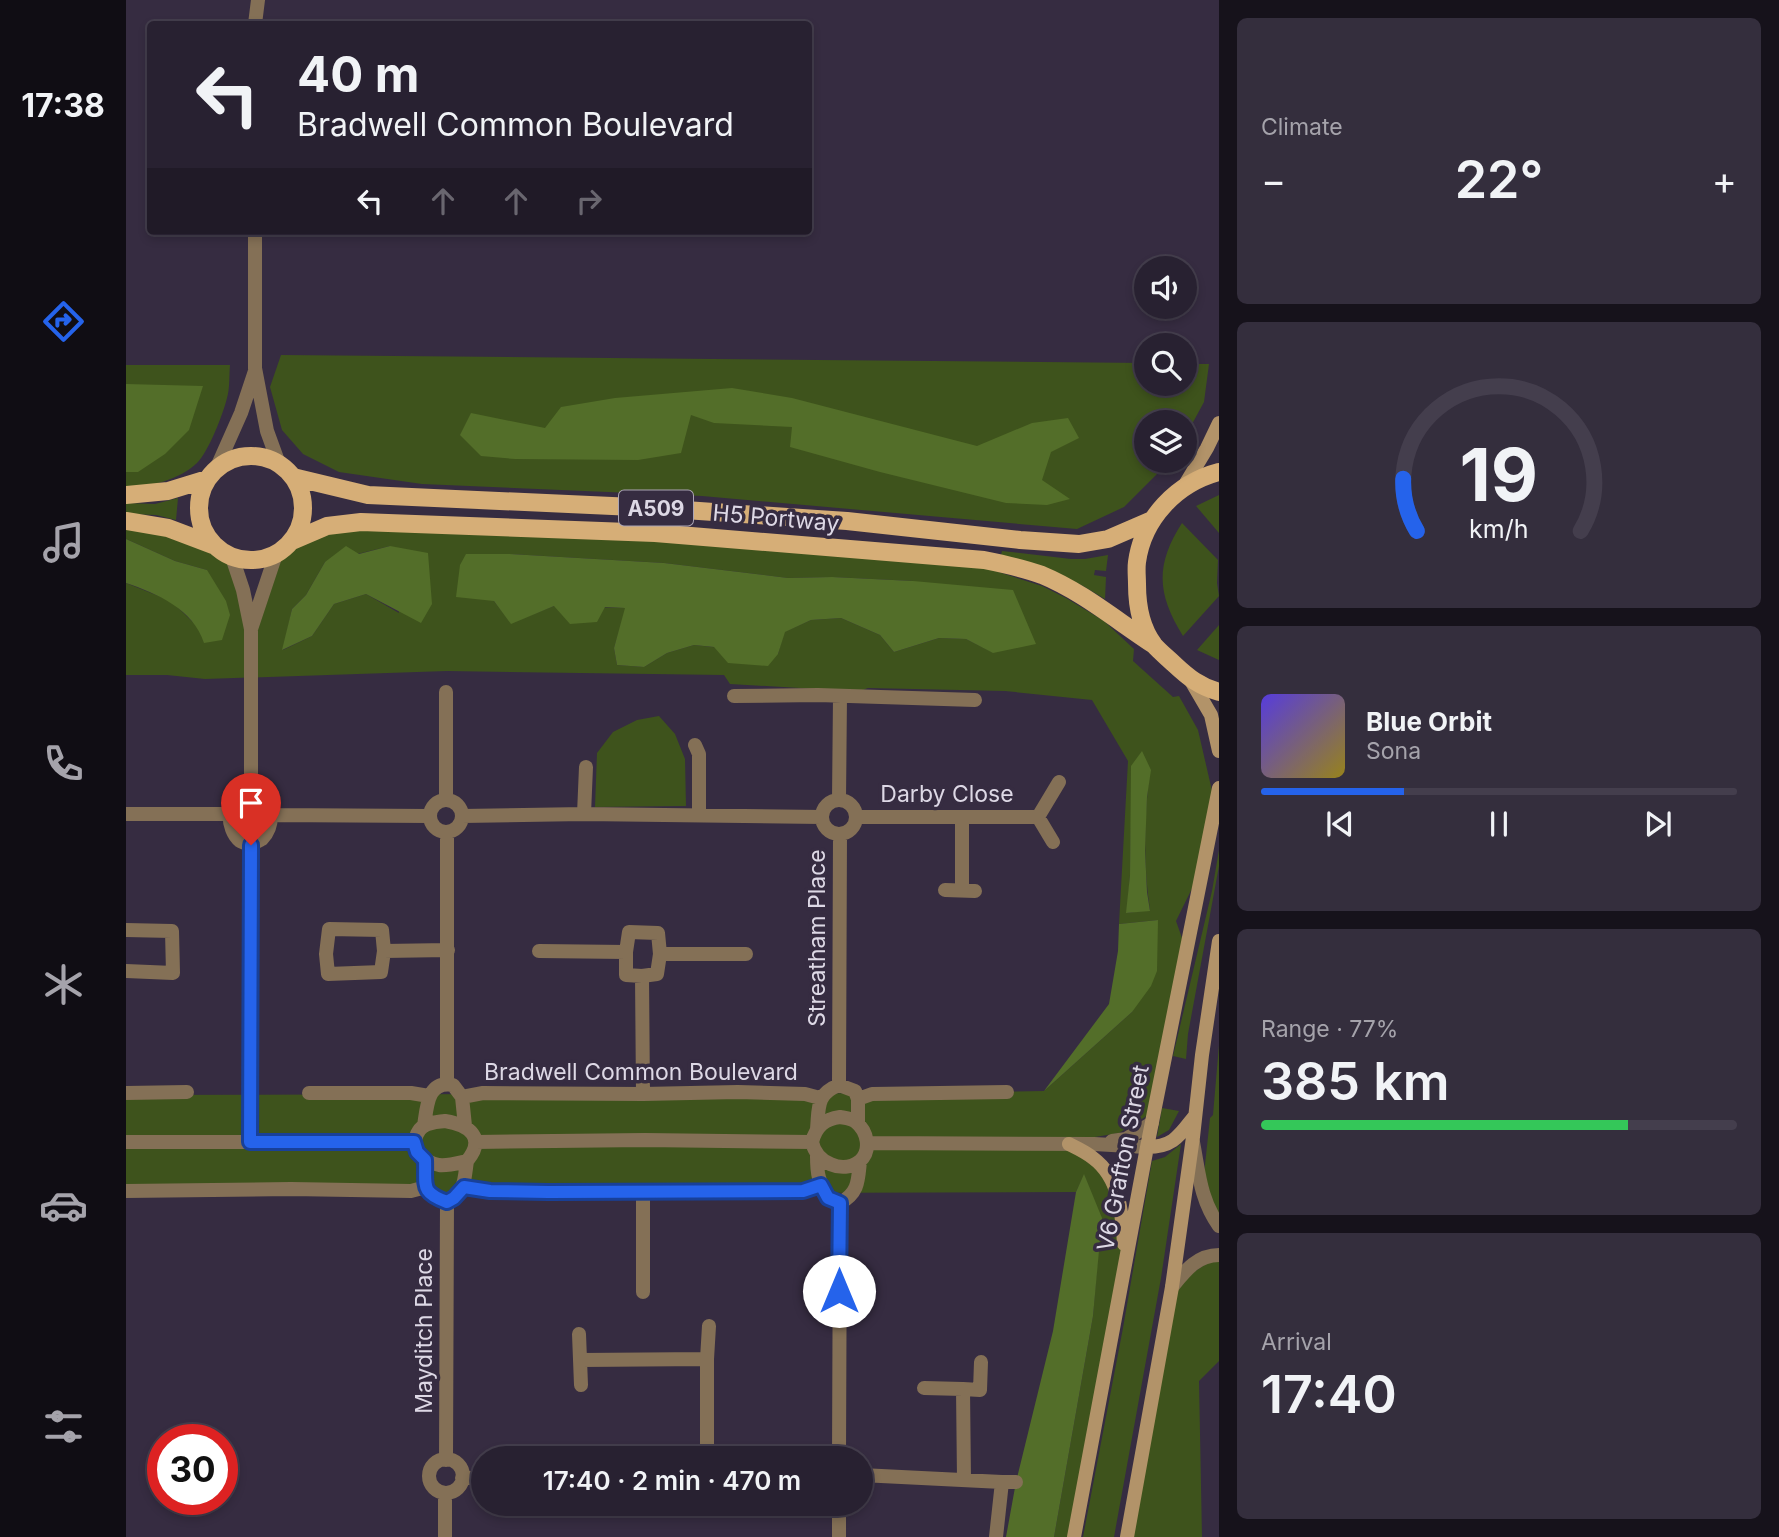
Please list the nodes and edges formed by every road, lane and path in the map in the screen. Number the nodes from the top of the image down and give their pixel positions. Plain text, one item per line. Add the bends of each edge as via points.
1 (249, 0) edge
2 (258, 0) edge
3 (254, 21) edge
4 (255, 21) edge
5 (255, 235) edge
6 (255, 368) junction
7 (1219, 423) edge
8 (279, 464) junction
9 (1219, 472) edge
10 (212, 473) junction
11 (293, 477) junction
12 (1176, 494) junction
13 (126, 495) edge
14 (1153, 520) junction
15 (126, 521) edge
16 (292, 541) junction
17 (213, 545) junction
18 (276, 554) junction
19 (232, 557) junction
20 (251, 629) junction
21 (1154, 645) junction
22 (1190, 680) junction
23 (446, 692) dead end
24 (1219, 692) edge
25 (734, 696) dead end
26 (840, 696) junction
27 (975, 700) dead end
28 (695, 745) dead end
29 (1219, 751) edge
30 (586, 767) dead end
31 (1059, 782) dead end
32 (251, 783) junction
33 (1219, 788) edge
34 (446, 800) junction
35 (839, 800) junction
36 (126, 814) edge
37 (229, 814) junction
38 (584, 814) junction
39 (271, 815) junction
40 (430, 816) junction
41 (462, 816) junction
42 (699, 816) junction
43 (822, 817) junction
44 (856, 817) junction
45 (962, 817) junction
46 (1038, 817) junction
47 (447, 832) junction
48 (840, 834) junction
49 (1053, 842) dead end
50 (251, 845) junction
51 (945, 890) dead end
52 (126, 930) edge
53 (1219, 942) edge
54 (448, 950) junction
55 (384, 951) junction
56 (539, 951) dead end
57 (626, 952) junction
58 (660, 954) junction
59 (746, 954) dead end
60 (126, 971) edge
61 (642, 976) junction
62 (447, 1084) junction
63 (839, 1085) junction
64 (187, 1092) dead end
65 (126, 1093) edge
66 (309, 1093) dead end
67 (1007, 1093) dead end
68 (643, 1094) junction
69 (429, 1096) junction
70 (462, 1097) junction
71 (820, 1098) junction
72 (858, 1099) junction
73 (1194, 1115) junction
74 (1153, 1117) junction
75 (858, 1123) junction
76 (424, 1126) junction
77 (465, 1126) junction
78 (1193, 1137) junction
79 (126, 1142) edge
80 (250, 1142) junction
81 (414, 1142) junction
82 (477, 1142) junction
83 (815, 1142) junction
84 (867, 1143) junction
85 (1069, 1144) junction
86 (1094, 1144) junction
87 (1147, 1147) junction
88 (425, 1160) junction
89 (467, 1161) junction
90 (860, 1161) junction
91 (821, 1185) junction
92 (426, 1187) junction
93 (464, 1187) junction
94 (126, 1191) edge
95 (643, 1191) junction
96 (447, 1202) junction
97 (840, 1203) junction
98 (1219, 1226) edge
99 (1219, 1255) edge
100 (1125, 1269) junction
101 (1172, 1287) junction
102 (643, 1292) dead end
103 (709, 1326) dead end
104 (579, 1334) dead end
105 (708, 1359) junction
106 (581, 1360) junction
107 (981, 1362) dead end
108 (581, 1385) dead end
109 (924, 1388) dead end
110 (963, 1389) junction
111 (707, 1446) edge
112 (839, 1446) edge
113 (446, 1460) junction
114 (873, 1476) edge
115 (463, 1478) junction
116 (471, 1478) edge
117 (964, 1480) junction
118 (445, 1493) junction
119 (839, 1516) edge
120 (445, 1537) edge
121 (839, 1537) edge
122 (996, 1537) edge
123 (1074, 1537) edge
124 (1127, 1537) edge

1 - 3 street
2 - 4 street
5 - 6 street
6 - 8 street via 267,431
6 - 10 street via 241,413
7 - 12 street via 1208,448
8 - 10 main road via 248,456 232,459
8 - 11 main road
9 - 12 main road, A509
10 - 13 main road via 168,491
10 - 17 main road via 200,495 198,513
11 - 14 main road, H5 Portway / A509 via 368,495 716,512 1079,544 1108,540
11 - 16 main road via 303,509
12 - 14 main road, A509
14 - 21 main road, A509 via 1137,563 1136,601
15 - 17 main road via 168,528
16 - 18 main road
16 - 21 main road, H5 Portway / A509 via 327,526 361,522 654,533 984,560 1045,576 1110,613
17 - 19 main road
18 - 19 main road via 247,561
18 - 20 street
19 - 20 street
20 - 32 street
21 - 22 main road, A509
22 - 24 main road, A509
22 - 29 street via 1210,715
23 - 34 street
25 - 26 street
26 - 27 street
26 - 35 street
28 - 42 street
30 - 38 street
31 - 46 street, Darby Close
32 - 37 street via 240,787
32 - 39 street via 262,791
33 - 74 street, V6 Grafton Street
34 - 40 street via 436,803
34 - 41 street via 455,803
35 - 43 street via 826,807
35 - 44 street via 853,807
36 - 37 street
37 - 50 street via 240,841
38 - 41 street
38 - 42 street
39 - 40 street
39 - 50 street via 269,828
40 - 47 street via 434,826
41 - 47 street via 456,829
42 - 43 street
43 - 48 street via 830,831
44 - 45 street, Darby Close
44 - 48 street via 853,827
45 - 46 street, Darby Close
45 - 51 street via 968,890
46 - 49 street, Darby Close
47 - 54 street
48 - 63 street, Streatham Place
50 - 80 street
52 - 60 street via 172,931 173,972
53 - 73 street
54 - 55 street
54 - 62 street
55 - 55 street via 381,972 328,974 329,929 382,930
56 - 57 street
57 - 58 street via 629,932 658,933
57 - 61 street via 626,975
58 - 59 street
58 - 61 street via 657,974
61 - 68 street
62 - 69 street
62 - 70 street
63 - 71 street
63 - 72 street via 855,1091
64 - 65 street
66 - 69 street
67 - 72 street via 873,1094
68 - 70 street, Bradwell Common Boulevard via 483,1093
68 - 71 street, Bradwell Common Boulevard via 738,1092
69 - 76 street
70 - 77 street
71 - 83 street
72 - 75 street
73 - 78 street
73 - 87 street via 1167,1145
74 - 86 street via 1126,1139
74 - 87 street, V6 Grafton Street
75 - 83 street via 831,1118 822,1123
75 - 84 street
76 - 77 street via 445,1121
76 - 81 street
77 - 82 street
78 - 98 street via 1202,1193
78 - 101 street
79 - 80 street
80 - 81 street
81 - 88 street
82 - 83 street
82 - 89 street
83 - 90 street via 830,1164 846,1166
83 - 91 street
84 - 85 street
84 - 90 street
85 - 86 street
85 - 100 street via 1094,1158 1116,1188
86 - 87 street
87 - 100 street, V6 Grafton Street
88 - 89 street via 439,1165
88 - 92 street
89 - 93 street
90 - 97 street via 854,1191
91 - 95 street via 803,1191
91 - 97 street via 828,1198
92 - 94 street via 411,1191
92 - 96 street via 431,1196
93 - 95 street
93 - 96 street
95 - 102 street
96 - 113 street, Mayditch Place
97 - 112 street
99 - 101 street via 1200,1259
100 - 123 street, V6 Grafton Street
101 - 124 street
103 - 105 street
104 - 106 street
105 - 106 street
105 - 111 street
106 - 108 street
107 - 110 street via 980,1390
109 - 110 street
110 - 117 street
113 - 115 street via 458,1465
113 - 118 street, Mayditch Place via 433,1465 429,1478 435,1489
114 - 117 street
115 - 116 street
115 - 118 street via 456,1489
117 - 122 street via 1009,1482
118 - 120 street, Mayditch Place
119 - 121 street

